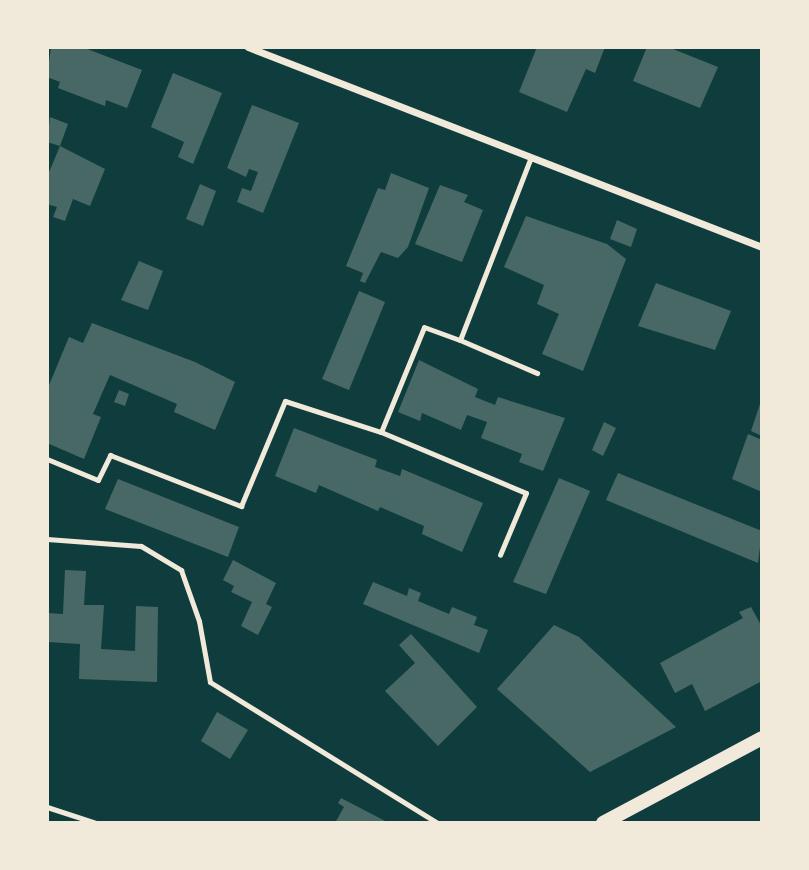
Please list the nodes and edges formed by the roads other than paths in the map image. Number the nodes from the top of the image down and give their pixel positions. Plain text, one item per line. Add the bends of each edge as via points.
1 (248, 47) edge
2 (531, 158) junction
3 (762, 247) edge
4 (460, 340) junction
5 (537, 373) dead end
6 (381, 432) junction
7 (47, 459) edge
8 (47, 539) edge
9 (500, 555) dead end
10 (762, 738) edge
11 (47, 807) edge
12 (96, 823) edge
13 (438, 823) edge
14 (603, 823) edge

1 - 2 street
2 - 3 street
2 - 4 lane
4 - 5 lane
4 - 6 lane via 424,327
6 - 7 lane via 285,401 241,506 110,455 99,480
6 - 9 lane via 526,493
8 - 13 lane via 141,546 181,570 199,621 210,682
10 - 14 main road
11 - 12 lane

